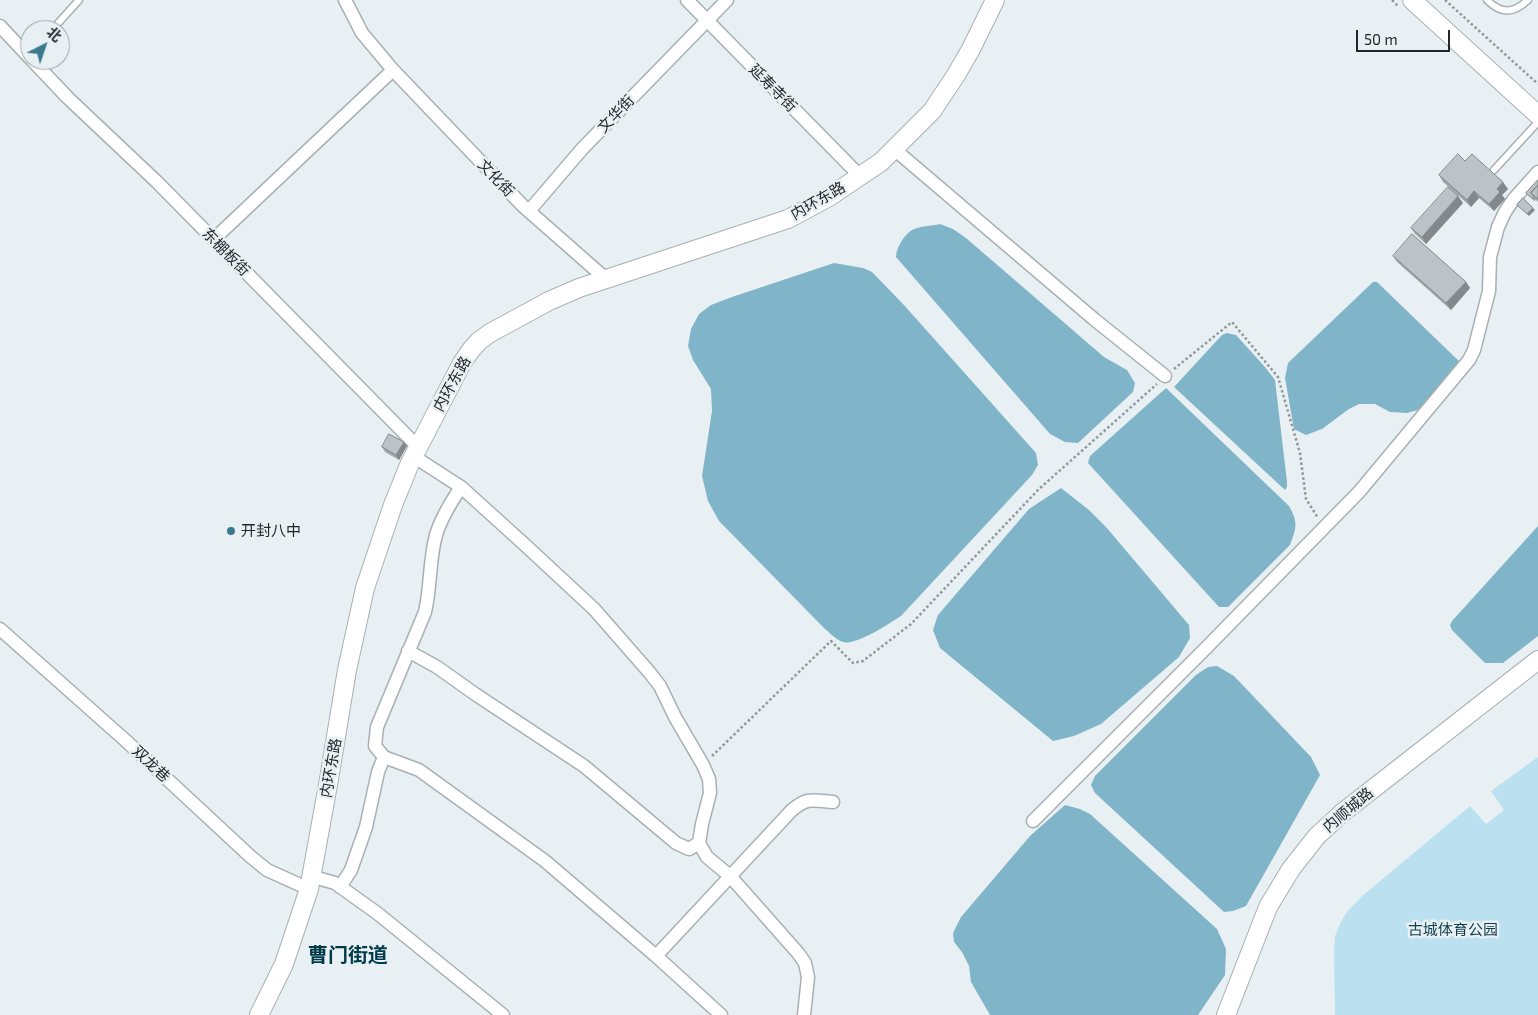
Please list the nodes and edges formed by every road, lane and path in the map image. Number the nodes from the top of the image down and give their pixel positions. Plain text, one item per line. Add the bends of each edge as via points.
1 (79, 0) edge
2 (346, 0) edge
3 (687, 0) edge
4 (727, 0) edge
5 (995, 0) edge
6 (1412, 0) edge
7 (1427, 0) edge
8 (1445, 0) edge
9 (1487, 0) edge
10 (1528, 0) edge
11 (61, 20) edge
12 (707, 21) junction
13 (0, 26) edge
14 (20, 47) edge
15 (42, 70) edge
16 (393, 70) junction
17 (1538, 84) edge
18 (1537, 111) edge
19 (894, 149) junction
20 (1494, 170) dead end
21 (1538, 172) edge
22 (860, 176) junction
23 (529, 211) junction
24 (214, 240) junction
25 (606, 279) junction
26 (1165, 376) junction
27 (416, 451) junction
28 (461, 487) junction
29 (1325, 528) junction
30 (0, 629) edge
31 (408, 651) junction
32 (1538, 660) edge
33 (384, 757) junction
34 (703, 765) junction
35 (833, 802) dead end
36 (1033, 821) dead end
37 (699, 843) junction
38 (730, 876) junction
39 (310, 882) junction
40 (340, 887) junction
41 (656, 956) junction
42 (259, 1015) edge
43 (503, 1015) edge
44 (721, 1015) edge
45 (804, 1015) edge
46 (1226, 1015) edge

1 - 11 lane
2 - 16 street, 文化街 via 362,33
3 - 12 street, 延寿寺街
4 - 12 street, 文华街
5 - 19 street, 内环东路 via 971,49 932,111
6 - 18 street
7 - 18 street
8 - 17 path
9 - 10 lane via 1496,8 1508,11
12 - 22 street, 延寿寺街
12 - 23 street, 文华街 via 582,149
13 - 14 street, 东棚板街
15 - 24 street, 东棚板街
16 - 23 street, 文化街
16 - 24 street
18 - 20 lane
19 - 22 street, 内环东路
19 - 26 street
21 - 29 street via 1513,200 1498,227 1490,257 1489,291 1469,360
22 - 25 street, 内环东路 via 788,219
23 - 25 street, 文化街
24 - 27 street, 东棚板街
25 - 27 street, 内环东路 via 549,301 479,341 462,364
26 - 29 path via 1232,322 1278,376 1300,453 1306,499
26 - 34 path via 1039,489 911,624 863,661 853,663 831,641
27 - 28 street, 东棚板街
27 - 39 street, 内环东路 via 392,505 365,588 347,670
28 - 31 street via 436,536 429,596
28 - 34 street, 东棚板街 via 594,609 623,641 660,686 674,717
29 - 36 street
30 - 39 street, 双龙巷 via 251,857 267,870
31 - 33 street via 377,726 375,746
31 - 37 street via 584,766 676,843 689,849
32 - 46 street, 内顺城路 via 1317,836 1291,869 1268,907
33 - 40 street via 366,827 351,870
33 - 41 street via 419,770 497,826 544,861
34 - 37 street, 东棚板街 via 710,793
35 - 38 street via 802,802
37 - 38 street via 707,856
38 - 41 street
38 - 45 street via 805,963 808,977
39 - 40 street, 双龙巷 via 336,883
39 - 42 street, 内环东路 via 284,964
40 - 43 street, 双龙巷
41 - 44 street

